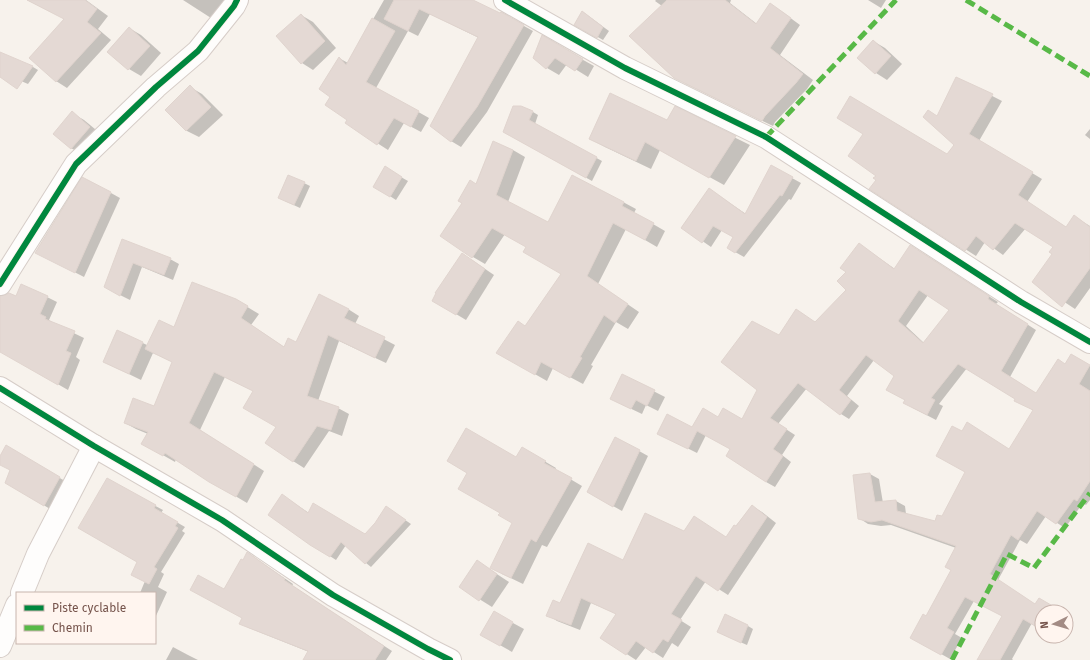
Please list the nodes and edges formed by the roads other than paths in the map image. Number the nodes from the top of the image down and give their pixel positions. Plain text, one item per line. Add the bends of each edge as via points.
1 (237, 0) edge
2 (505, 0) edge
3 (0, 284) edge
4 (1090, 342) edge
5 (0, 388) edge
6 (94, 446) junction
7 (22, 592) edge
8 (16, 607) edge
9 (0, 646) edge
10 (450, 660) edge

1 - 3 street via 198,51 156,87 76,164
2 - 4 street via 625,68 766,137 1021,302
5 - 6 street
6 - 7 street via 38,554
6 - 10 street via 222,520 333,595
8 - 9 street

